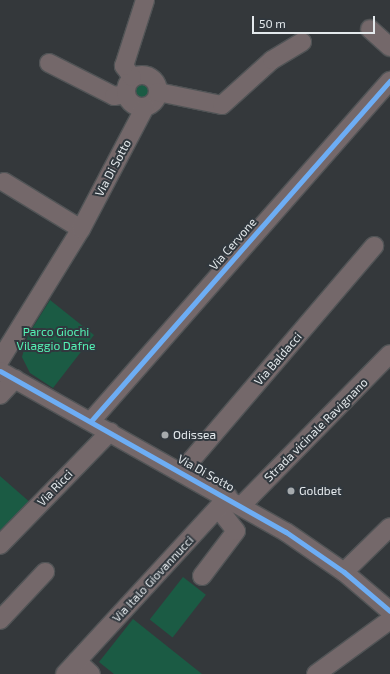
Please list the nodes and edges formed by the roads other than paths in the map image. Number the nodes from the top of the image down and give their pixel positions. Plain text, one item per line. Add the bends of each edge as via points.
1 (145, 0) edge
2 (370, 29) dead end
3 (302, 42) dead end
4 (390, 47) edge
5 (49, 63) dead end
6 (132, 78) junction
7 (390, 81) edge
8 (158, 92) junction
9 (126, 94) junction
10 (145, 107) junction
11 (4, 182) dead end
12 (81, 229) junction
13 (374, 246) dead end
14 (390, 354) edge
15 (0, 360) edge
16 (7, 375) edge
17 (0, 395) edge
18 (91, 421) junction
19 (110, 432) junction
20 (182, 471) junction
21 (229, 503) junction
22 (390, 527) edge
23 (0, 545) edge
24 (45, 572) dead end
25 (344, 572) junction
26 (202, 576) dead end
27 (390, 611) edge
28 (0, 620) edge
29 (390, 620) edge
30 (71, 668) edge
31 (91, 674) edge
32 (316, 674) edge

1 - 6 street via 124,66
2 - 4 street
3 - 8 street via 272,60 222,105
5 - 9 street via 114,96
6 - 8 street via 142,74 152,78
6 - 9 street
7 - 18 street, Via Cervone
8 - 10 street via 154,102
9 - 10 street via 131,103
10 - 12 street, Via Di Sotto
11 - 12 street
12 - 15 street, Via Di Sotto
13 - 20 street, Via Baldacci
14 - 21 street, Strada vicinale Ravignano
16 - 17 street
16 - 18 street, Via Di Sotto
18 - 19 street, Via Di Sotto
19 - 20 street, Via Di Sotto
19 - 23 street, Via Ricci
20 - 21 street, Via Di Sotto
21 - 25 street, Via Di Sotto
21 - 26 street via 236,530
21 - 30 street, Via Italo Giovannucci
22 - 25 street
24 - 28 street
25 - 27 street, Via Di Sotto
29 - 32 street
30 - 31 street, Via Italo Giovannucci

